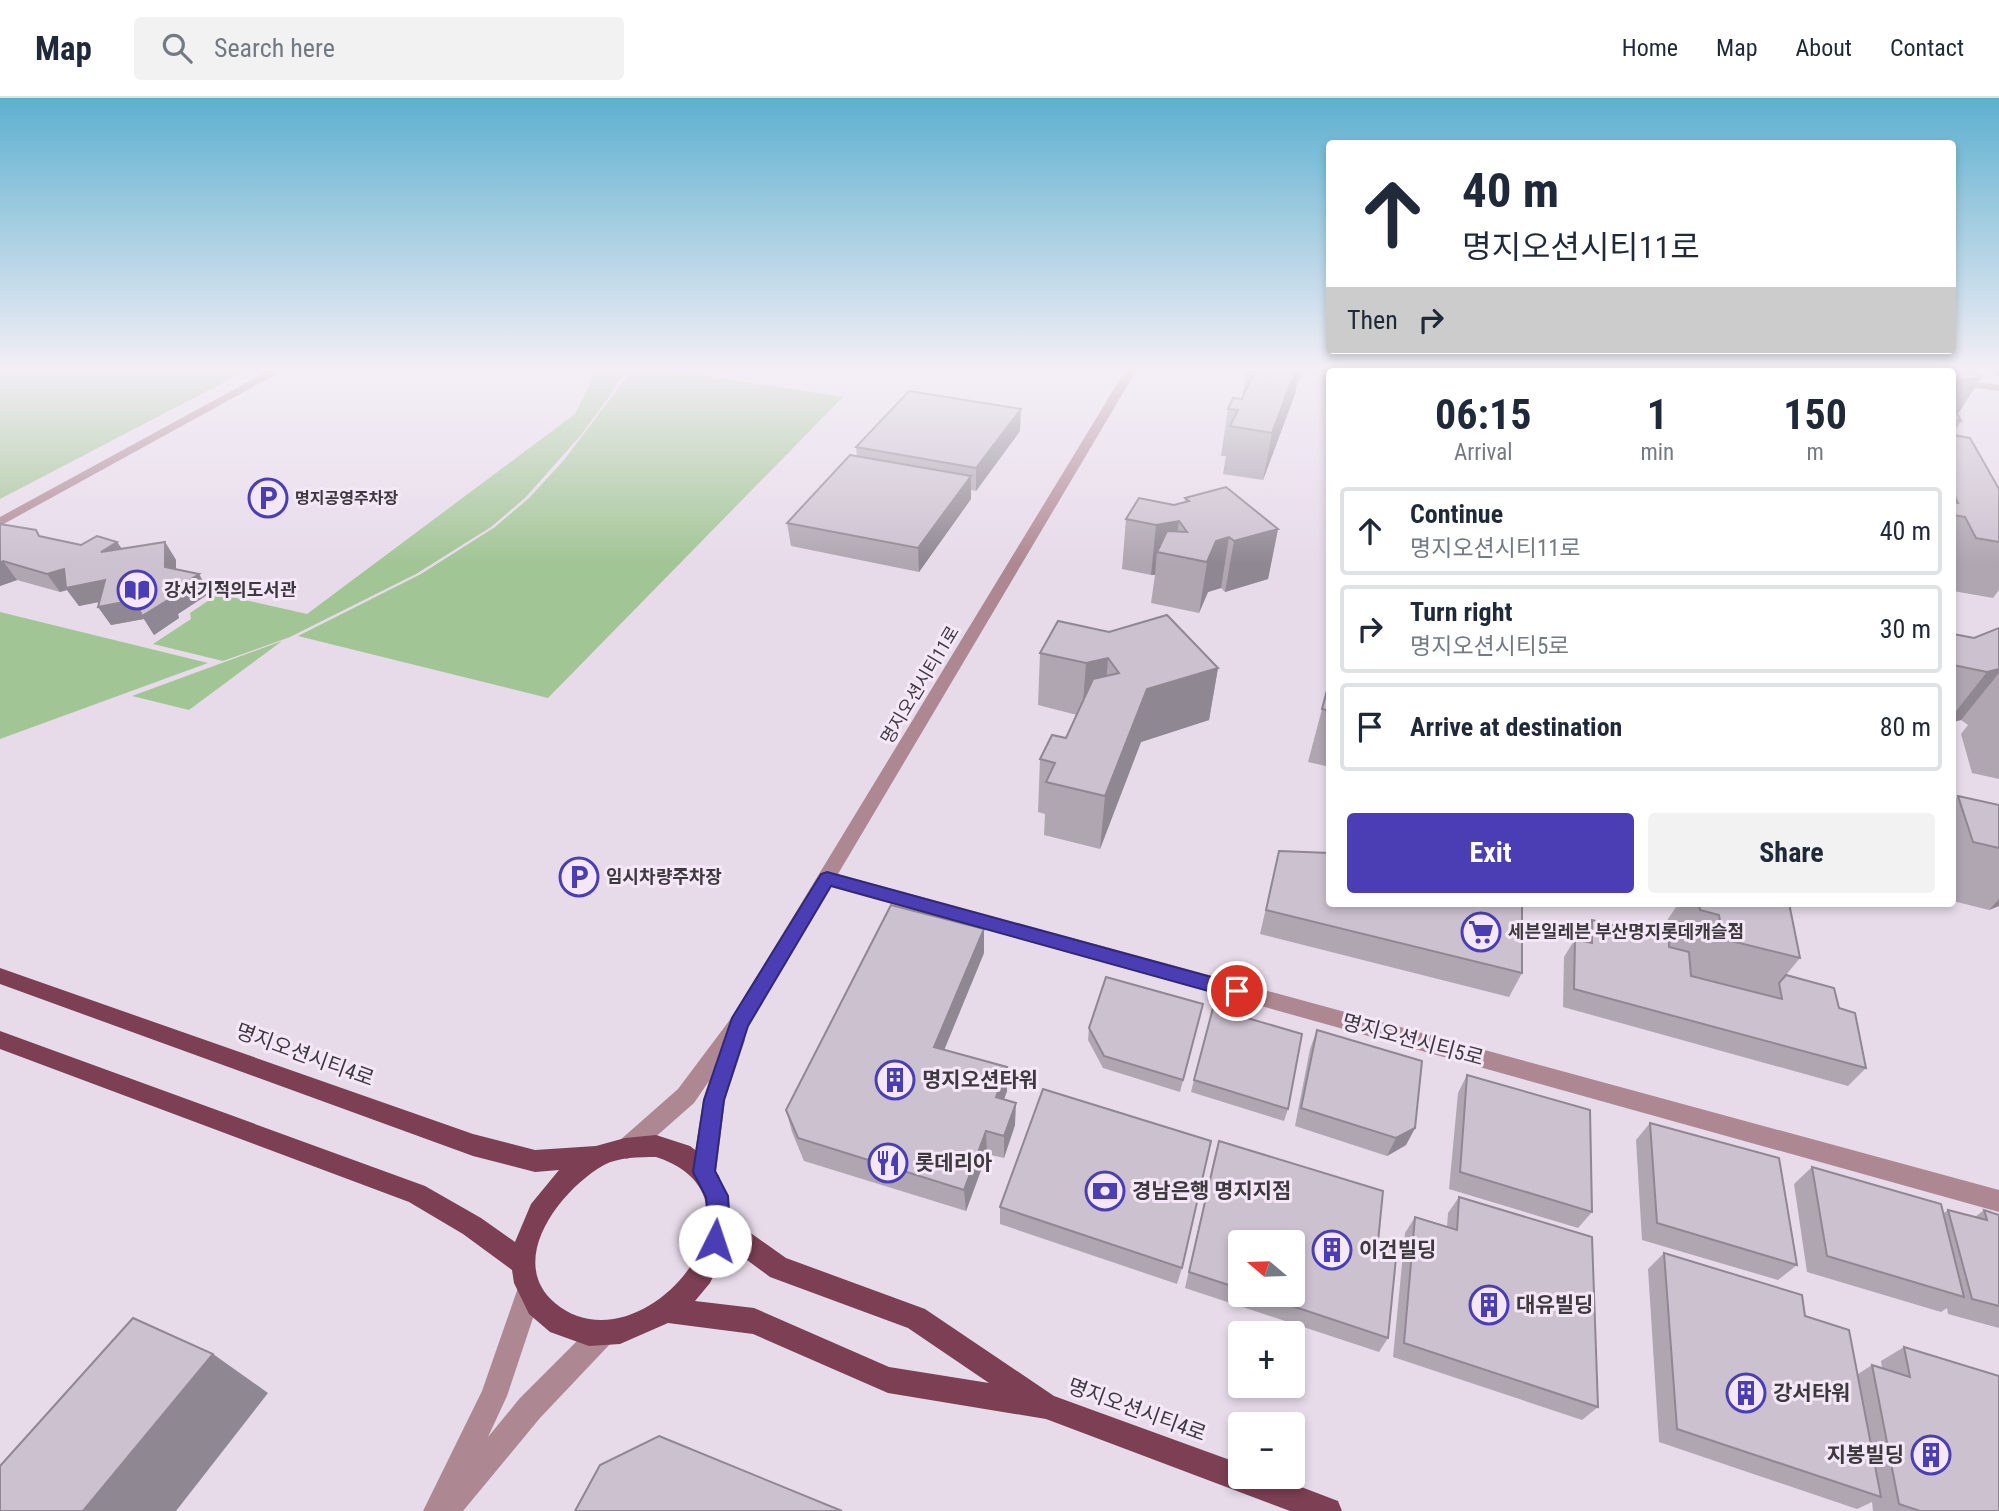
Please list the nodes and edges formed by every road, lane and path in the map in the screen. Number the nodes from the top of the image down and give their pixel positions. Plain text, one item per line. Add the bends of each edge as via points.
1 (165, 432) edge
2 (1094, 432) edge
3 (0, 522) edge
4 (827, 878) junction
5 (0, 976) edge
6 (739, 1023) junction
7 (0, 1040) edge
8 (626, 1147) junction
9 (596, 1157) junction
10 (704, 1172) junction
11 (1999, 1201) edge
12 (719, 1225) junction
13 (523, 1263) junction
14 (528, 1291) junction
15 (668, 1310) junction
16 (602, 1334) junction
17 (1046, 1406) junction
18 (437, 1511) edge
19 (444, 1511) edge
20 (1328, 1511) edge

1 - 3 street
2 - 4 street, 명지오션시티11로
4 - 6 street, 명지오션시티11로
4 - 11 street, 명지오션시티5로
5 - 9 main road, 명지오션시티4로 via 473,1145 535,1160
6 - 8 street via 686,1096
6 - 10 street via 714,1100
7 - 13 main road via 417,1194
8 - 9 main road
8 - 10 main road via 666,1149 684,1155
9 - 13 main road via 567,1176 544,1201 528,1231
10 - 12 main road via 717,1196
12 - 15 main road via 711,1256 694,1285
12 - 17 main road via 779,1268 916,1318
13 - 14 main road
14 - 16 main road via 545,1315 570,1330
14 - 18 street via 494,1396
15 - 16 main road via 636,1327
15 - 17 main road via 754,1321 888,1380
16 - 19 street via 530,1408
17 - 20 main road, 명지오션시티4로

